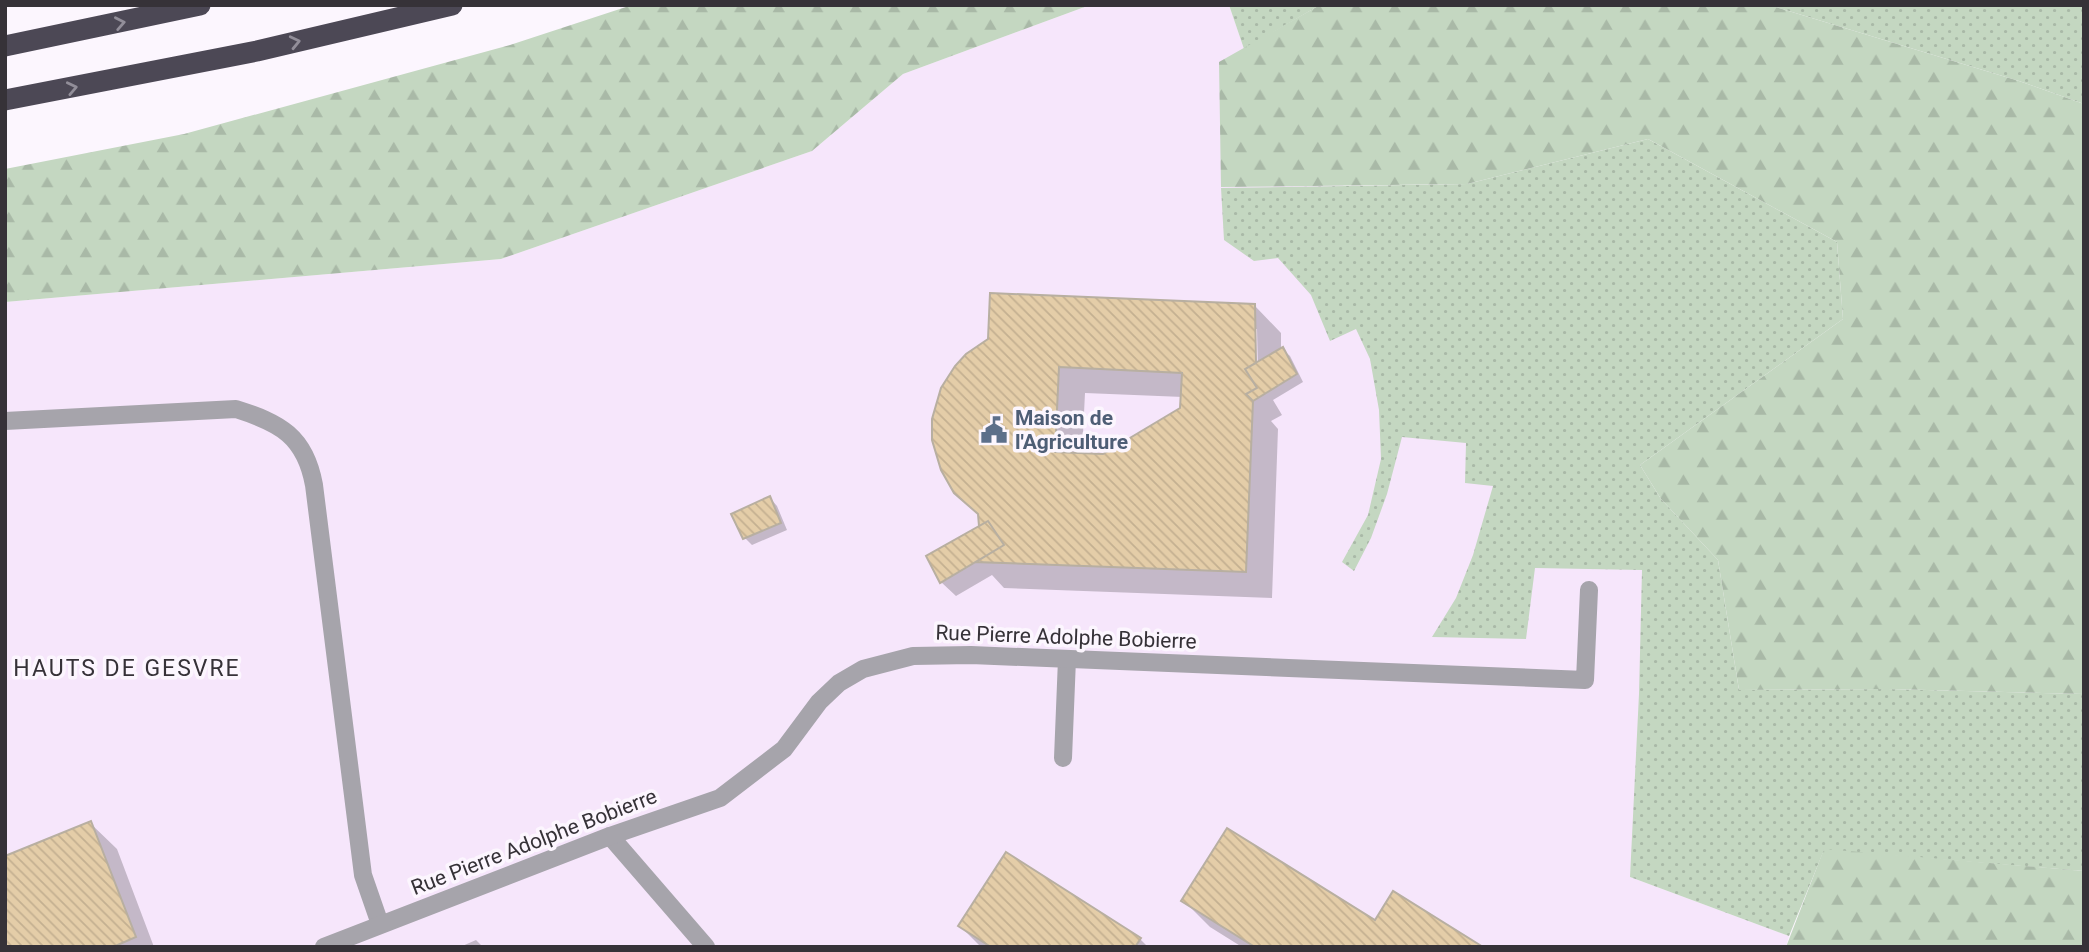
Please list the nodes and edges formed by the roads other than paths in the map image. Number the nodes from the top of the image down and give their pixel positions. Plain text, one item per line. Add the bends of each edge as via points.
1 (200, 5) edge
2 (452, 5) edge
3 (5, 46) edge
4 (5, 100) edge
5 (5, 421) edge
6 (1590, 590) dead end
7 (1067, 659) junction
8 (1063, 758) dead end
9 (611, 836) junction
10 (380, 924) junction
11 (324, 947) edge
12 (706, 947) edge

3 -> 1 highway
4 -> 2 highway via 257,51
5 - 10 street via 236,409 267,419 298,444 312,473 363,875
6 - 7 street, Rue Pierre Adolphe Bobierre via 1585,680
7 - 8 street
7 - 9 street, Rue Pierre Adolphe Bobierre via 913,656 863,669 819,702 784,749 720,798
9 - 10 street, Rue Pierre Adolphe Bobierre
9 - 12 street
10 - 11 street, Rue Pierre Adolphe Bobierre

